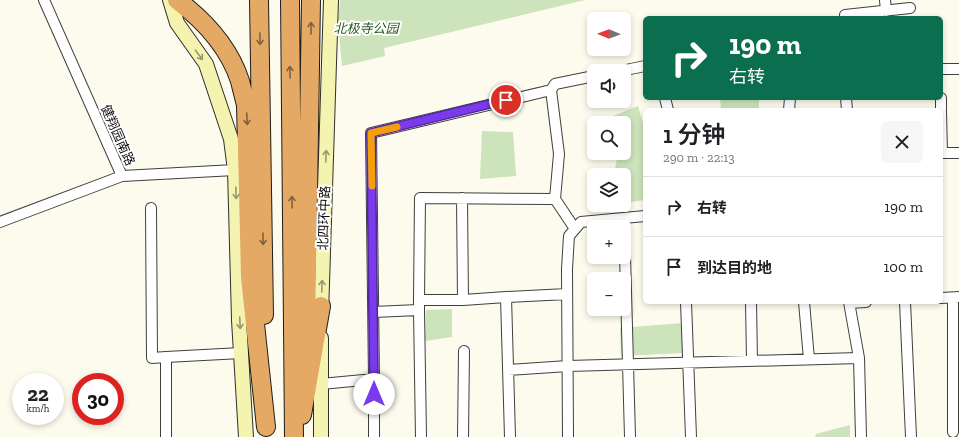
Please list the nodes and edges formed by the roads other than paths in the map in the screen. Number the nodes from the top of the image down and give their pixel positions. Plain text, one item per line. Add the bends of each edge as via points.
1 (44, 0) edge
2 (170, 0) edge
3 (177, 0) edge
4 (259, 0) edge
5 (290, 0) edge
6 (311, 0) edge
7 (331, 0) edge
8 (886, 0) edge
9 (910, 8) dead end
10 (886, 11) junction
11 (849, 16) edge
12 (643, 66) edge
13 (631, 69) edge
14 (943, 69) edge
15 (959, 69) edge
16 (587, 77) edge
17 (551, 90) junction
18 (943, 153) edge
19 (959, 153) edge
20 (235, 170) junction
21 (122, 176) junction
22 (462, 198) junction
23 (555, 199) junction
24 (151, 208) dead end
25 (643, 216) edge
26 (624, 218) junction
27 (0, 222) edge
28 (575, 229) junction
29 (567, 294) junction
30 (506, 297) junction
31 (943, 298) edge
32 (956, 298) edge
33 (419, 300) junction
34 (463, 300) junction
35 (686, 304) edge
36 (751, 304) edge
37 (804, 304) edge
38 (849, 304) edge
39 (905, 304) edge
40 (321, 306) junction
41 (419, 310) junction
42 (373, 312) junction
43 (464, 351) dead end
44 (241, 353) junction
45 (166, 357) junction
46 (859, 358) junction
47 (809, 359) junction
48 (752, 361) junction
49 (688, 363) junction
50 (628, 364) junction
51 (568, 366) junction
52 (508, 370) junction
53 (374, 379) junction
54 (321, 384) junction
55 (294, 395) junction
56 (266, 432) edge
57 (954, 433) edge
58 (166, 437) edge
59 (246, 437) edge
60 (294, 437) edge
61 (298, 437) edge
62 (321, 437) edge
63 (374, 437) edge
64 (421, 437) edge
65 (463, 437) edge
66 (510, 437) edge
67 (568, 437) edge
68 (630, 437) edge
69 (691, 437) edge
70 (861, 437) edge
71 (911, 437) edge

1 - 21 street, 健翔园南路
2 -> 20 street via 177,23 206,64 231,139
3 -> 56 highway via 215,34 229,56 240,81 246,105 250,277
4 -> 56 highway
55 -> 5 highway
55 -> 6 highway via 306,326
40 -> 7 street, 北四环中路
8 - 10 street
9 - 10 street
10 - 11 street
12 - 13 street
14 - 15 street
16 - 17 street via 555,84
17 - 23 street via 559,154
17 - 42 street via 371,133
18 - 19 street
20 - 21 street, 健翔园南路
20 -> 44 street
21 - 27 street
22 - 23 street
22 - 33 street via 420,198
22 - 34 street
23 - 28 street
24 - 45 street via 152,358
25 - 26 street
26 - 28 street via 581,222
26 - 50 street
28 - 29 street via 569,236
29 - 30 street
29 - 51 street
30 - 34 street
30 - 52 street
31 - 32 street
32 - 57 street
33 - 34 street
33 - 41 street
35 - 49 street
36 - 48 street
37 - 47 street
38 - 46 street
39 - 71 street
40 - 54 street, 北四环中路
40 - 61 highway
41 - 42 street
41 - 64 street
42 - 53 street
43 - 65 street
44 - 45 street
44 - 59 street
45 - 58 street
46 - 47 street
46 - 70 street
47 - 48 street
48 - 49 street
49 - 50 street
49 - 69 street
50 - 51 street
50 - 68 street
51 - 52 street
51 - 67 street
52 - 66 street
53 - 54 street
53 - 63 street
54 - 62 street, 北四环中路
55 - 60 highway

